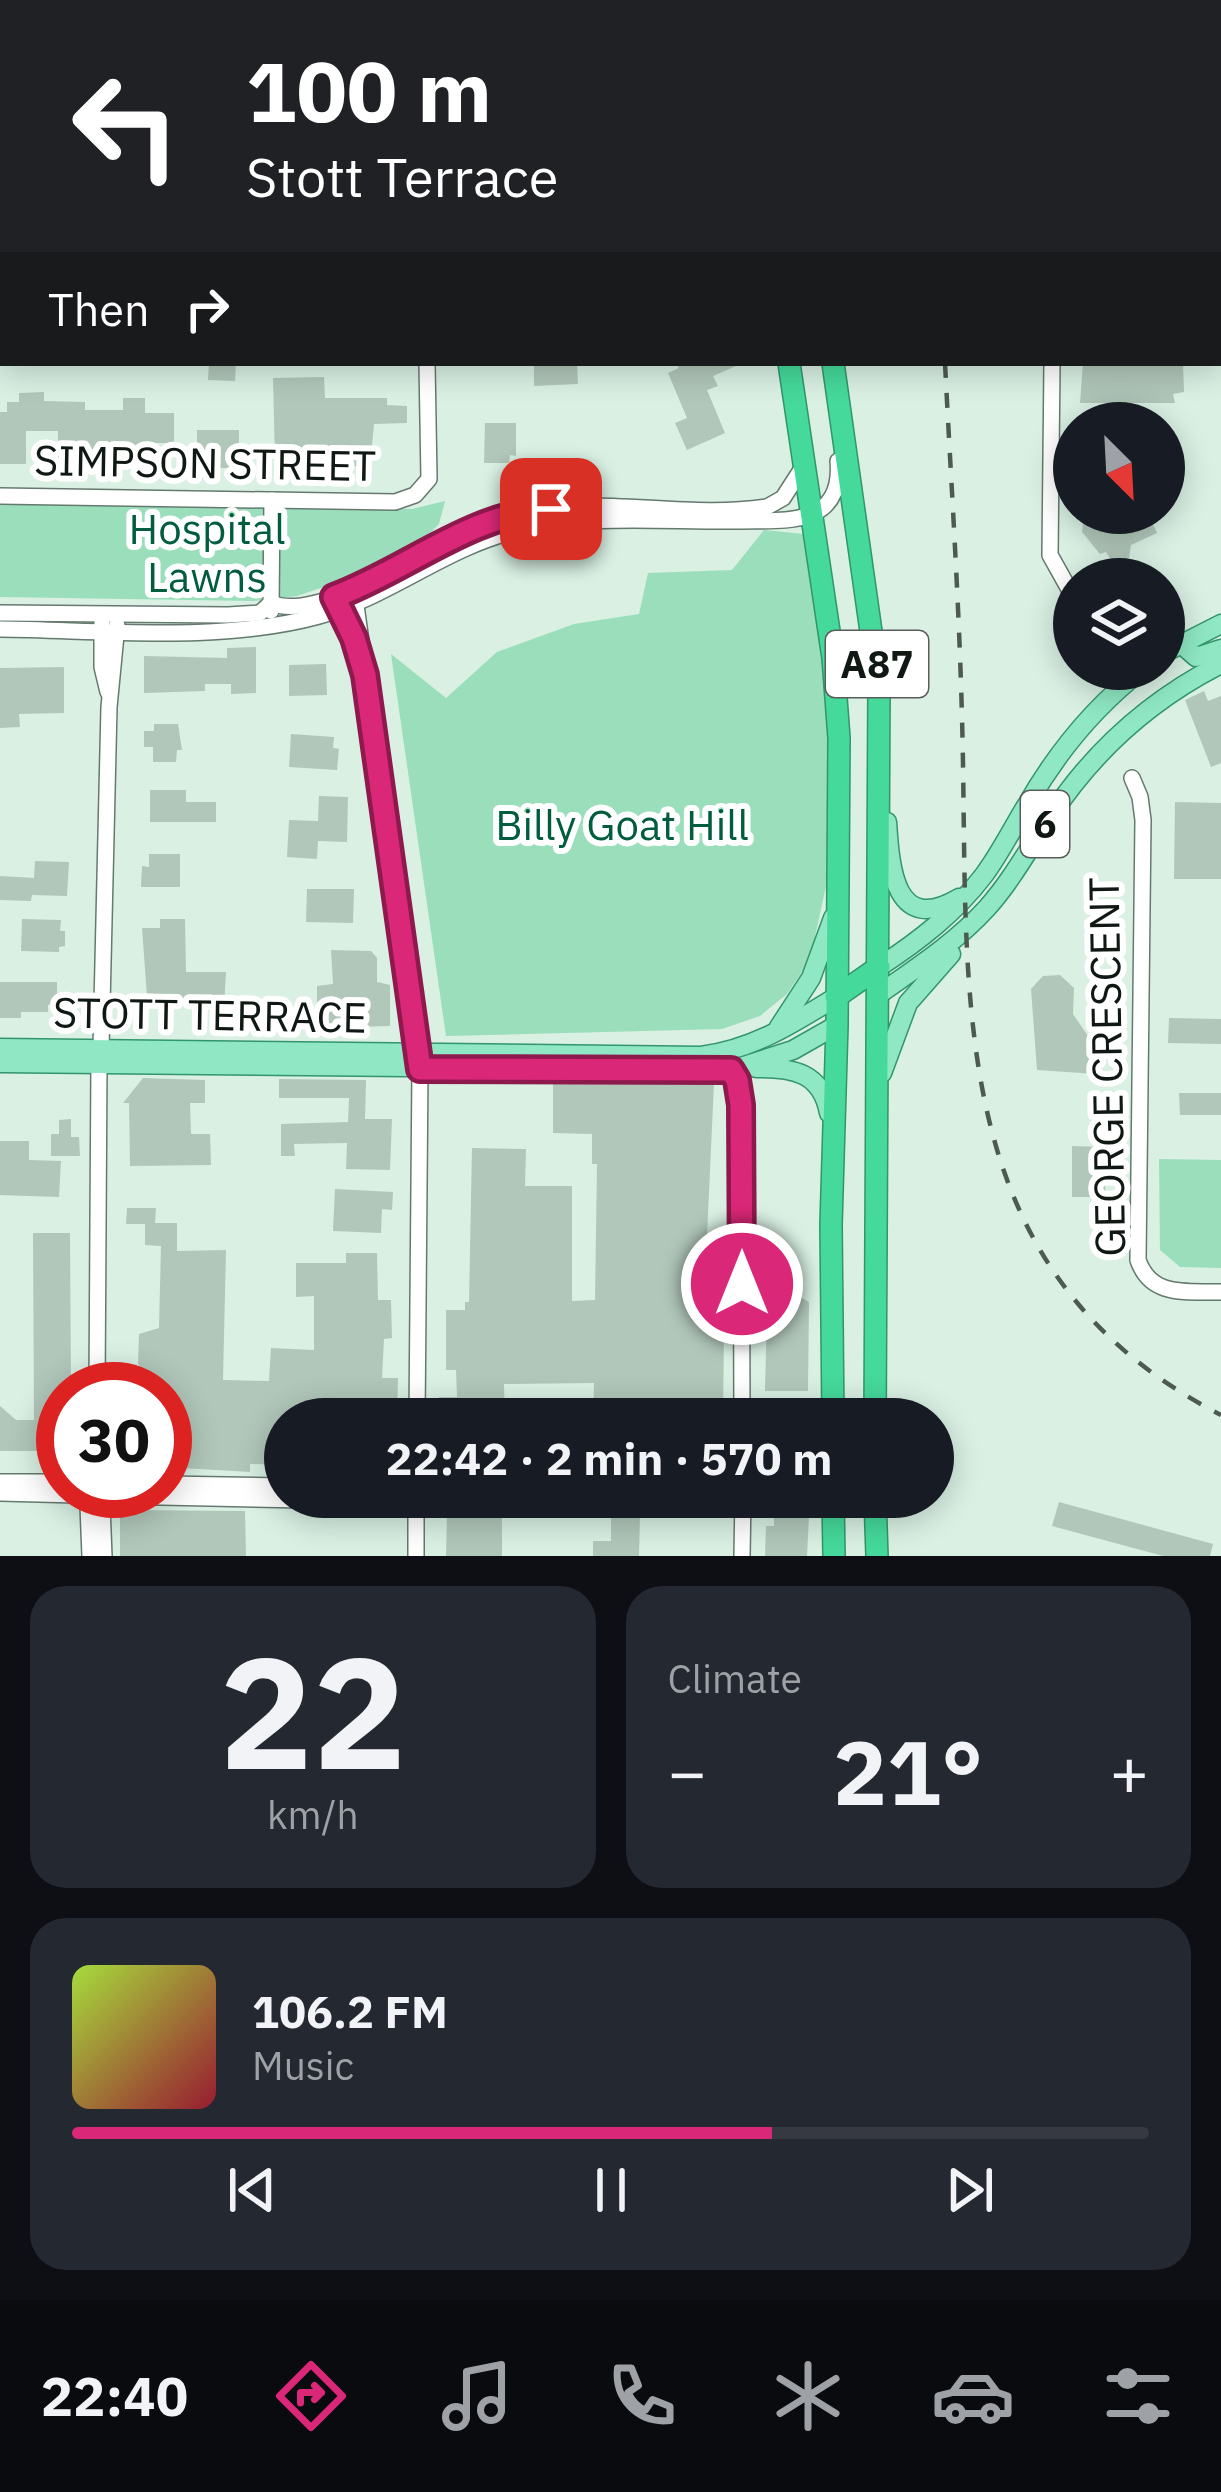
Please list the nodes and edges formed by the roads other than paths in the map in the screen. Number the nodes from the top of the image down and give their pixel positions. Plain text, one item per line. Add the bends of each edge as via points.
1 (427, 366) edge
2 (789, 366) edge
3 (830, 366) edge
4 (830, 366) edge
5 (1052, 366) edge
6 (805, 462) junction
7 (0, 496) edge
8 (272, 500) junction
9 (811, 515) junction
10 (1053, 560) edge
11 (347, 599) junction
12 (271, 603) junction
13 (0, 613) edge
14 (109, 622) junction
15 (1221, 623) edge
16 (271, 625) junction
17 (0, 629) edge
18 (1185, 641) edge
19 (1221, 649) edge
20 (1185, 653) edge
21 (1221, 664) edge
22 (1120, 690) edge
23 (880, 716) junction
24 (1132, 778) dead end
25 (982, 878) junction
26 (1002, 890) junction
27 (836, 907) junction
28 (879, 967) junction
29 (878, 995) junction
30 (836, 997) junction
31 (837, 1025) junction
32 (768, 1039) junction
33 (0, 1048) edge
34 (100, 1056) junction
35 (419, 1062) junction
36 (0, 1063) edge
37 (731, 1070) junction
38 (878, 1093) junction
39 (834, 1148) junction
40 (1221, 1292) edge
41 (97, 1362) edge
42 (417, 1398) edge
43 (742, 1398) edge
44 (832, 1398) edge
45 (875, 1398) edge
46 (0, 1482) edge
47 (36, 1482) edge
48 (192, 1484) edge
49 (264, 1486) edge
50 (0, 1493) edge
51 (36, 1495) edge
52 (192, 1499) edge
53 (264, 1500) edge
54 (93, 1518) edge
55 (98, 1518) edge
56 (409, 1518) edge
57 (743, 1518) edge
58 (833, 1518) edge
59 (876, 1518) edge
60 (90, 1556) edge
61 (104, 1556) edge
62 (416, 1556) edge
63 (742, 1556) edge
64 (834, 1556) edge
65 (877, 1556) edge

1 - 8 street, SIMPSON STREET via 430,458 428,479 415,495 395,502
2 - 6 highway, A87
3 - 9 street via 839,474 828,502
4 - 23 highway, A87
5 - 10 street
6 - 9 highway, A87
6 - 11 street via 789,491 767,507 519,513 476,526
7 - 8 street, SIMPSON STREET
8 - 12 street
9 - 11 street via 522,529
9 - 27 highway, A87 via 837,702
11 - 12 street via 285,609
11 - 16 street
11 - 35 street via 365,675
12 - 14 street via 260,613
12 - 16 street
13 - 14 street
14 - 16 street
14 - 17 street
14 - 34 street
15 - 18 main road
19 - 20 main road
21 - 26 main road, 6 via 1159,700 1106,746
22 - 25 main road, 6 via 1080,727
23 - 25 main road via 897,889 915,906 938,908
23 - 28 highway, A87
24 - 40 street, GEORGE CRESCENT via 1143,820 1138,1259 1163,1289
25 - 28 main road, 6
26 - 29 main road, 6 via 966,930
26 - 38 main road via 980,926 908,1003
27 - 30 highway, A87
27 - 32 main road via 811,979
28 - 29 highway, A87
28 - 30 highway, 6
29 - 31 highway, 6
29 - 38 highway, A87
30 - 31 highway, A87
30 - 32 main road, STOTT TERRACE
31 - 37 main road, STOTT TERRACE
31 - 39 highway, A87
32 - 35 main road, STOTT TERRACE via 680,1057
33 - 34 main road, STOTT TERRACE
34 - 35 main road, STOTT TERRACE
34 - 36 main road, STOTT TERRACE
34 - 41 street
35 - 37 main road, STOTT TERRACE
35 - 42 street
37 - 39 main road via 809,1076 824,1090
37 - 43 street via 741,1105
38 - 45 highway, A87
39 - 44 highway, A87
46 - 47 street
48 - 49 street
50 - 51 street
52 - 53 street
54 - 60 street
55 - 61 street
56 - 62 street
57 - 63 street
58 - 64 highway
59 - 65 highway

